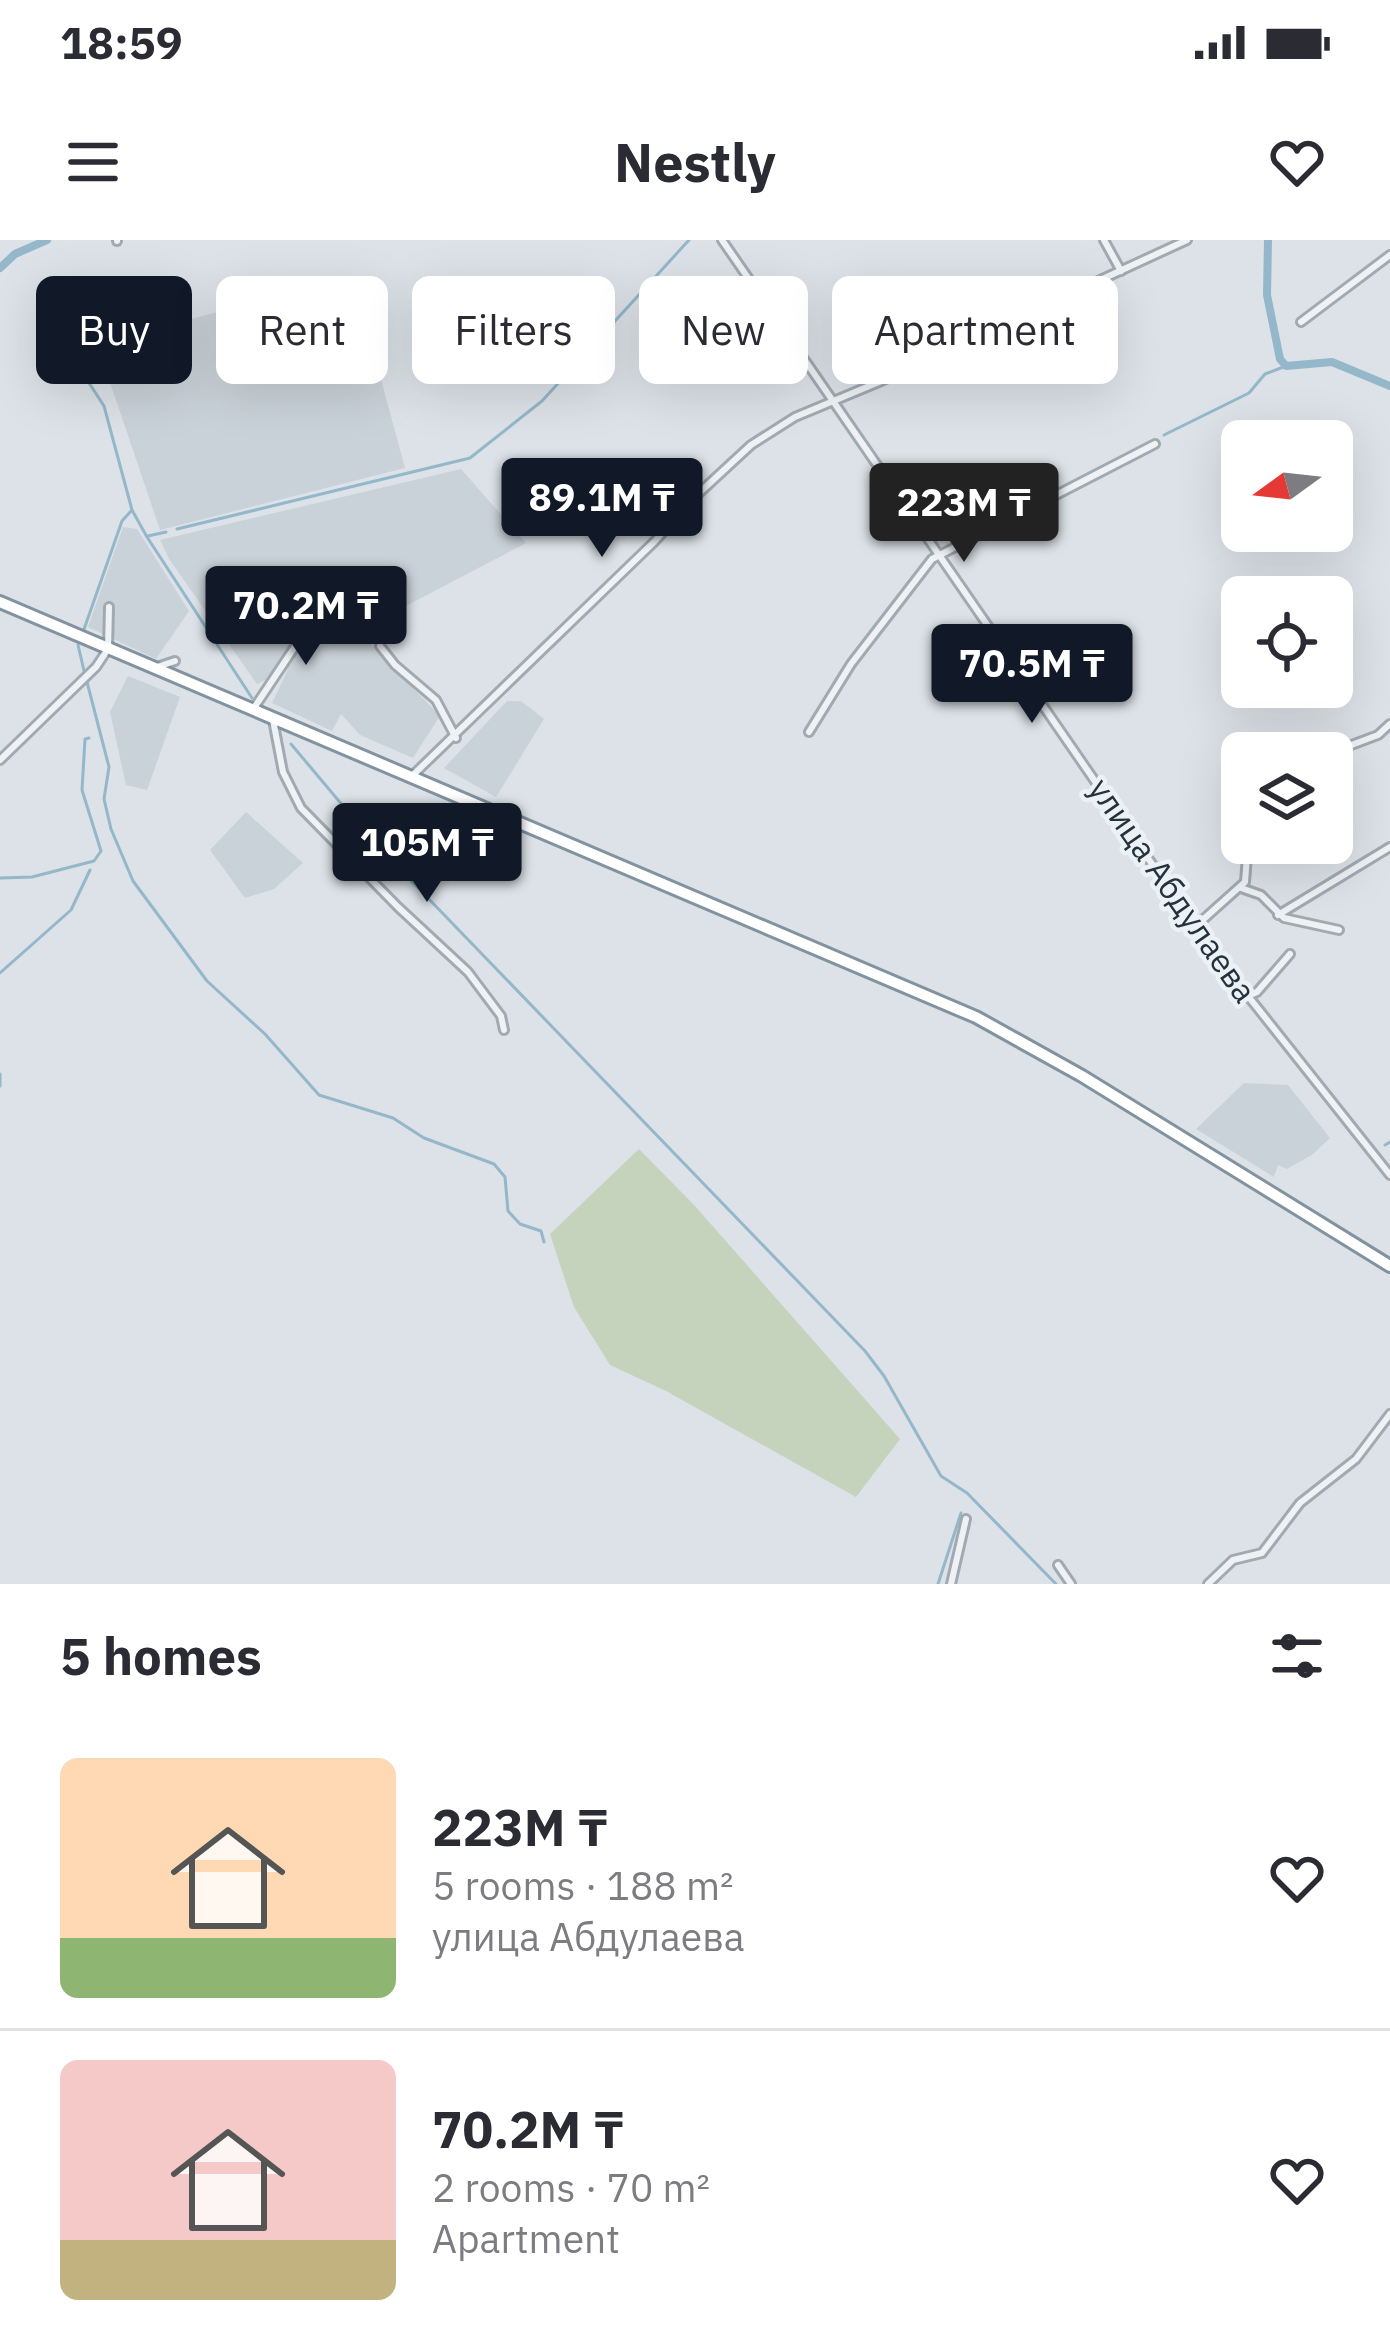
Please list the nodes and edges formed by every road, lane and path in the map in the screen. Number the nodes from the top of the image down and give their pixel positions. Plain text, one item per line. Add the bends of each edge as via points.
1 (722, 240) edge
2 (1104, 240) edge
3 (1187, 240) edge
4 (1390, 255) edge
5 (1120, 271) junction
6 (1301, 322) dead end
7 (832, 399) junction
8 (1155, 444) dead end
9 (939, 555) junction
10 (0, 602) edge
11 (109, 607) dead end
12 (314, 618) dead end
13 (380, 646) dead end
14 (108, 649) junction
15 (175, 661) dead end
16 (154, 668) junction
17 (258, 680) dead end
18 (262, 691) junction
19 (252, 711) junction
20 (273, 720) junction
21 (1390, 724) edge
22 (809, 731) dead end
23 (456, 738) junction
24 (1353, 744) edge
25 (0, 760) edge
26 (411, 777) junction
27 (1390, 847) edge
28 (1247, 864) edge
29 (1241, 888) junction
30 (1278, 915) junction
31 (1196, 925) junction
32 (1339, 930) dead end
33 (1291, 954) dead end
34 (1248, 996) junction
35 (504, 1030) dead end
36 (1390, 1175) edge
37 (1390, 1266) edge
38 (1390, 1414) edge
39 (966, 1519) dead end
40 (1058, 1565) dead end
41 (951, 1584) edge
42 (1071, 1584) edge
43 (1208, 1584) edge

1 - 7 street, улица Абдулаева
2 - 5 street
3 - 5 street
4 - 6 street
5 - 7 street
7 - 9 street, улица Абдулаева
7 - 23 street via 770,432 698,494
8 - 9 street
9 - 22 street via 851,664
9 - 31 street, улица Абдулаева
10 - 14 highway
11 - 14 street
12 - 18 street
13 - 23 street via 436,700
14 - 16 highway
14 - 25 street
15 - 16 street
16 - 19 highway
17 - 18 street
18 - 19 street
19 - 20 highway
20 - 26 highway
20 - 35 street via 283,772 301,808 468,972
21 - 24 street
23 - 26 street
26 - 37 highway via 976,1017
27 - 30 street
28 - 29 street
29 - 30 street via 1261,895
29 - 31 street
30 - 32 street
31 - 34 street, улица Абдулаева
33 - 34 street
34 - 36 street, улица Абдулаева
38 - 43 street via 1356,1460 1300,1503 1262,1552 1234,1560
39 - 41 street
40 - 42 street

